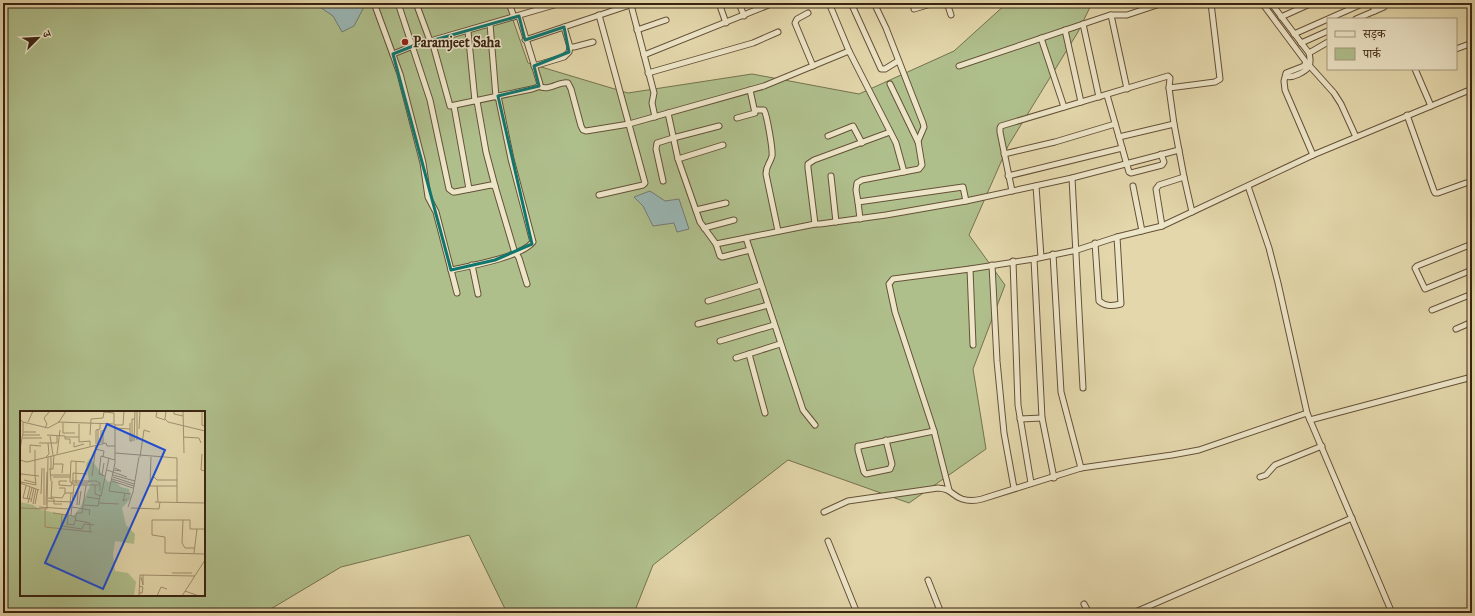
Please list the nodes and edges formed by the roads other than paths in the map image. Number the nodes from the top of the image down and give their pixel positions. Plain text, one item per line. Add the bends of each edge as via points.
1 (374, 3) edge
2 (398, 3) edge
3 (416, 3) edge
4 (509, 3) edge
5 (561, 3) edge
6 (719, 3) edge
7 (738, 3) edge
8 (829, 3) edge
9 (851, 3) edge
10 (874, 3) edge
11 (934, 3) edge
12 (947, 3) edge
13 (1163, 3) edge
14 (1210, 3) edge
15 (1262, 3) edge
16 (1271, 3) edge
17 (1312, 3) edge
18 (1364, 3) edge
19 (1372, 3) edge
20 (633, 4) edge
21 (771, 4) dead end
22 (1384, 7) dead end
23 (914, 9) dead end
24 (1375, 11) junction
25 (808, 13) dead end
26 (599, 15) junction
27 (951, 15) dead end
28 (1111, 15) junction
29 (744, 16) junction
30 (516, 17) junction
31 (1281, 17) junction
32 (1329, 18) edge
33 (1359, 18) edge
34 (1327, 19) edge
35 (666, 20) dead end
36 (1320, 22) junction
37 (726, 23) junction
38 (490, 24) junction
39 (1083, 24) junction
40 (564, 27) junction
41 (468, 30) junction
42 (637, 30) junction
43 (1065, 30) junction
44 (778, 32) dead end
45 (1326, 32) edge
46 (1294, 34) junction
47 (1315, 37) junction
48 (1041, 38) junction
49 (525, 40) junction
50 (431, 41) junction
51 (593, 42) dead end
52 (1301, 43) junction
53 (1327, 43) edge
54 (1472, 43) edge
55 (412, 46) junction
56 (1321, 46) junction
57 (570, 47) junction
58 (1457, 50) edge
59 (849, 51) junction
60 (1309, 53) junction
61 (393, 54) junction
62 (644, 55) junction
63 (898, 61) junction
64 (1308, 63) junction
65 (534, 66) junction
66 (813, 66) junction
67 (959, 66) dead end
68 (1415, 70) edge
69 (648, 73) junction
70 (890, 84) dead end
71 (539, 86) junction
72 (1169, 88) junction
73 (1127, 89) junction
74 (1472, 89) edge
75 (750, 90) junction
76 (1107, 95) junction
77 (497, 97) junction
78 (1099, 97) junction
79 (476, 101) junction
80 (1081, 102) junction
81 (454, 106) junction
82 (1431, 106) junction
83 (1064, 107) junction
84 (755, 110) junction
85 (668, 113) junction
86 (1408, 116) junction
87 (655, 117) junction
88 (737, 118) dead end
89 (628, 124) junction
90 (1115, 124) junction
91 (1174, 124) junction
92 (719, 126) dead end
93 (890, 132) junction
94 (828, 136) dead end
95 (1119, 137) junction
96 (1356, 137) junction
97 (673, 138) junction
98 (918, 142) junction
99 (862, 143) junction
100 (724, 145) dead end
101 (1122, 148) junction
102 (1179, 150) junction
103 (1004, 154) junction
104 (1161, 154) junction
105 (1313, 155) junction
106 (678, 159) junction
107 (1126, 163) junction
108 (904, 172) junction
109 (831, 176) dead end
110 (1008, 176) junction
111 (1184, 177) junction
112 (1072, 178) junction
113 (663, 181) dead end
114 (1466, 183) dead end
115 (495, 186) junction
116 (1036, 186) junction
117 (1133, 186) dead end
118 (1248, 186) junction
119 (469, 189) junction
120 (1012, 191) junction
121 (599, 196) dead end
122 (966, 201) junction
123 (858, 202) junction
124 (726, 203) dead end
125 (696, 210) junction
126 (1192, 212) junction
127 (860, 219) junction
128 (734, 220) dead end
129 (836, 222) junction
130 (815, 224) junction
131 (1162, 226) junction
132 (704, 228) junction
133 (778, 230) junction
134 (1142, 231) junction
135 (1117, 237) junction
136 (746, 238) junction
137 (1096, 243) junction
138 (716, 244) junction
139 (1472, 244) edge
140 (750, 250) junction
141 (1077, 250) junction
142 (515, 253) junction
143 (1053, 254) junction
144 (1041, 257) junction
145 (1034, 259) junction
146 (1013, 261) junction
147 (992, 265) junction
148 (472, 266) junction
149 (970, 269) junction
150 (451, 270) junction
151 (1472, 270) edge
152 (527, 284) dead end
153 (761, 285) junction
154 (457, 293) dead end
155 (478, 294) dead end
156 (1472, 294) edge
157 (708, 301) dead end
158 (768, 305) junction
159 (1432, 310) dead end
160 (1472, 322) edge
161 (698, 324) dead end
162 (774, 325) junction
163 (1456, 329) dead end
164 (720, 341) dead end
165 (780, 344) junction
166 (973, 345) dead end
167 (749, 354) junction
168 (736, 358) dead end
169 (1472, 377) edge
170 (1083, 388) dead end
171 (765, 413) dead end
172 (1308, 413) junction
173 (1042, 418) junction
174 (1020, 419) junction
175 (1310, 420) junction
176 (814, 425) dead end
177 (934, 431) junction
178 (886, 440) junction
179 (1322, 446) junction
180 (1081, 468) junction
181 (1260, 477) dead end
182 (1054, 478) junction
183 (1030, 483) junction
184 (1014, 488) junction
185 (949, 490) junction
186 (824, 512) dead end
187 (1352, 518) junction
188 (828, 541) dead end
189 (928, 580) dead end
190 (1084, 604) dead end
191 (857, 613) edge
192 (941, 613) edge
193 (1088, 613) edge
194 (1133, 613) edge
195 (1392, 613) edge

1 - 61 street
2 - 55 street
3 - 50 street
4 - 30 street
5 - 30 street
6 - 37 street
7 - 29 street
8 - 59 street
9 - 63 street via 881,69
10 - 63 street
11 - 23 street
12 - 27 street
13 - 28 street via 1127,15
14 - 72 street via 1220,79 1215,82
15 - 64 street
16 - 31 street
17 - 31 street
18 - 32 street
19 - 24 street
20 - 26 street
20 - 42 street
21 - 29 street
22 - 24 street
24 - 33 street
25 - 66 street via 795,23
26 - 40 street
26 - 89 street
28 - 39 street
28 - 73 street
29 - 37 street
30 - 38 street
30 - 49 street
31 - 46 street
34 - 36 street
35 - 42 street
36 - 45 street
36 - 46 street
37 - 62 street
38 - 41 street
38 - 77 street
39 - 43 street
39 - 78 street
40 - 49 street
40 - 57 street
41 - 50 street
41 - 79 street
42 - 62 street
43 - 48 street
43 - 80 street
44 - 69 street via 753,43
45 - 47 street
46 - 52 street
47 - 52 street
47 - 56 street
48 - 67 street
48 - 83 street
49 - 65 street
50 - 55 street
50 - 81 street via 450,104
51 - 57 street
52 - 60 street
53 - 56 street
54 - 58 street
55 - 61 street
55 - 119 street via 430,100 450,189 452,192
56 - 60 street
57 - 65 street via 564,57
59 - 66 street
59 - 93 street
60 - 64 street
61 - 150 street via 424,163 428,197 436,212
62 - 69 street
63 - 98 street via 923,122 924,127
64 - 96 street via 1334,93
64 - 105 street via 1288,72 1285,90
65 - 71 street
66 - 75 street
68 - 82 street
69 - 87 street via 654,93 652,103
70 - 98 street
71 - 77 street
71 - 89 street via 545,88 568,83 584,132
72 - 73 street via 1168,76
72 - 91 street
73 - 76 street
74 - 82 street
75 - 84 street
75 - 85 street
76 - 78 street
76 - 90 street
77 - 79 street
77 - 142 street via 533,242
78 - 80 street
79 - 81 street
79 - 115 street
80 - 83 street
81 - 119 street
82 - 86 street
83 - 103 street via 1002,126 1000,132
84 - 88 street via 753,114
84 - 133 street via 764,110 767,117 772,156 766,174
85 - 87 street
85 - 97 street
86 - 96 street
86 - 114 street via 1435,193
87 - 89 street
89 - 121 street via 644,184
90 - 95 street
90 - 103 street
91 - 95 street
91 - 102 street
92 - 97 street
93 - 99 street
93 - 108 street
94 - 99 street via 853,126
95 - 101 street
96 - 105 street
97 - 106 street
97 - 113 street via 656,145
98 - 108 street via 922,167
99 - 130 street via 808,164
100 - 106 street
101 - 107 street
101 - 110 street
102 - 104 street
102 - 111 street
103 - 110 street
104 - 107 street
104 - 107 street via 1164,162 1162,165 1131,173
105 - 118 street
106 - 125 street
107 - 112 street
108 - 123 street via 857,182
109 - 129 street
110 - 120 street
111 - 126 street
111 - 131 street via 1159,185 1156,189
112 - 116 street
112 - 141 street
115 - 119 street
115 - 142 street
116 - 120 street
116 - 144 street
117 - 134 street
118 - 126 street
118 - 172 street via 1277,276
120 - 122 street
122 - 123 street via 964,188 960,187
122 - 127 street
123 - 127 street
124 - 125 street
125 - 132 street
126 - 131 street
127 - 129 street
128 - 132 street
129 - 130 street
130 - 133 street
131 - 134 street
132 - 138 street
133 - 136 street
134 - 135 street
135 - 137 street
135 - 137 street via 1121,304 1108,306 1099,302
136 - 138 street
136 - 140 street
137 - 141 street
138 - 140 street via 722,257
139 - 151 street via 1415,268 1425,289
140 - 153 street
141 - 143 street
141 - 170 street
142 - 148 street
142 - 152 street
143 - 144 street
143 - 180 street via 1061,392
144 - 145 street
145 - 146 street
145 - 173 street
146 - 147 street
146 - 174 street
147 - 149 street
147 - 184 street via 1004,433
148 - 150 street
148 - 155 street
149 - 166 street
149 - 177 street via 893,279 889,284 895,312
150 - 154 street
153 - 157 street
153 - 158 street
156 - 159 street
158 - 161 street
158 - 162 street
160 - 163 street
162 - 164 street
162 - 165 street
165 - 167 street
165 - 176 street via 803,410
167 - 168 street
167 - 171 street
169 - 175 street
172 - 175 street
172 - 180 street via 1199,450
173 - 174 street
173 - 182 street
174 - 183 street
175 - 179 street
177 - 178 street
177 - 185 street
178 - 178 street via 891,468 866,474 858,448
179 - 181 street via 1275,465 1266,475
179 - 187 street
180 - 182 street
182 - 183 street
183 - 184 street
184 - 185 street via 974,501 962,499
185 - 186 street via 925,489 848,501
187 - 194 street
187 - 195 street
188 - 191 street
189 - 192 street
190 - 193 street

